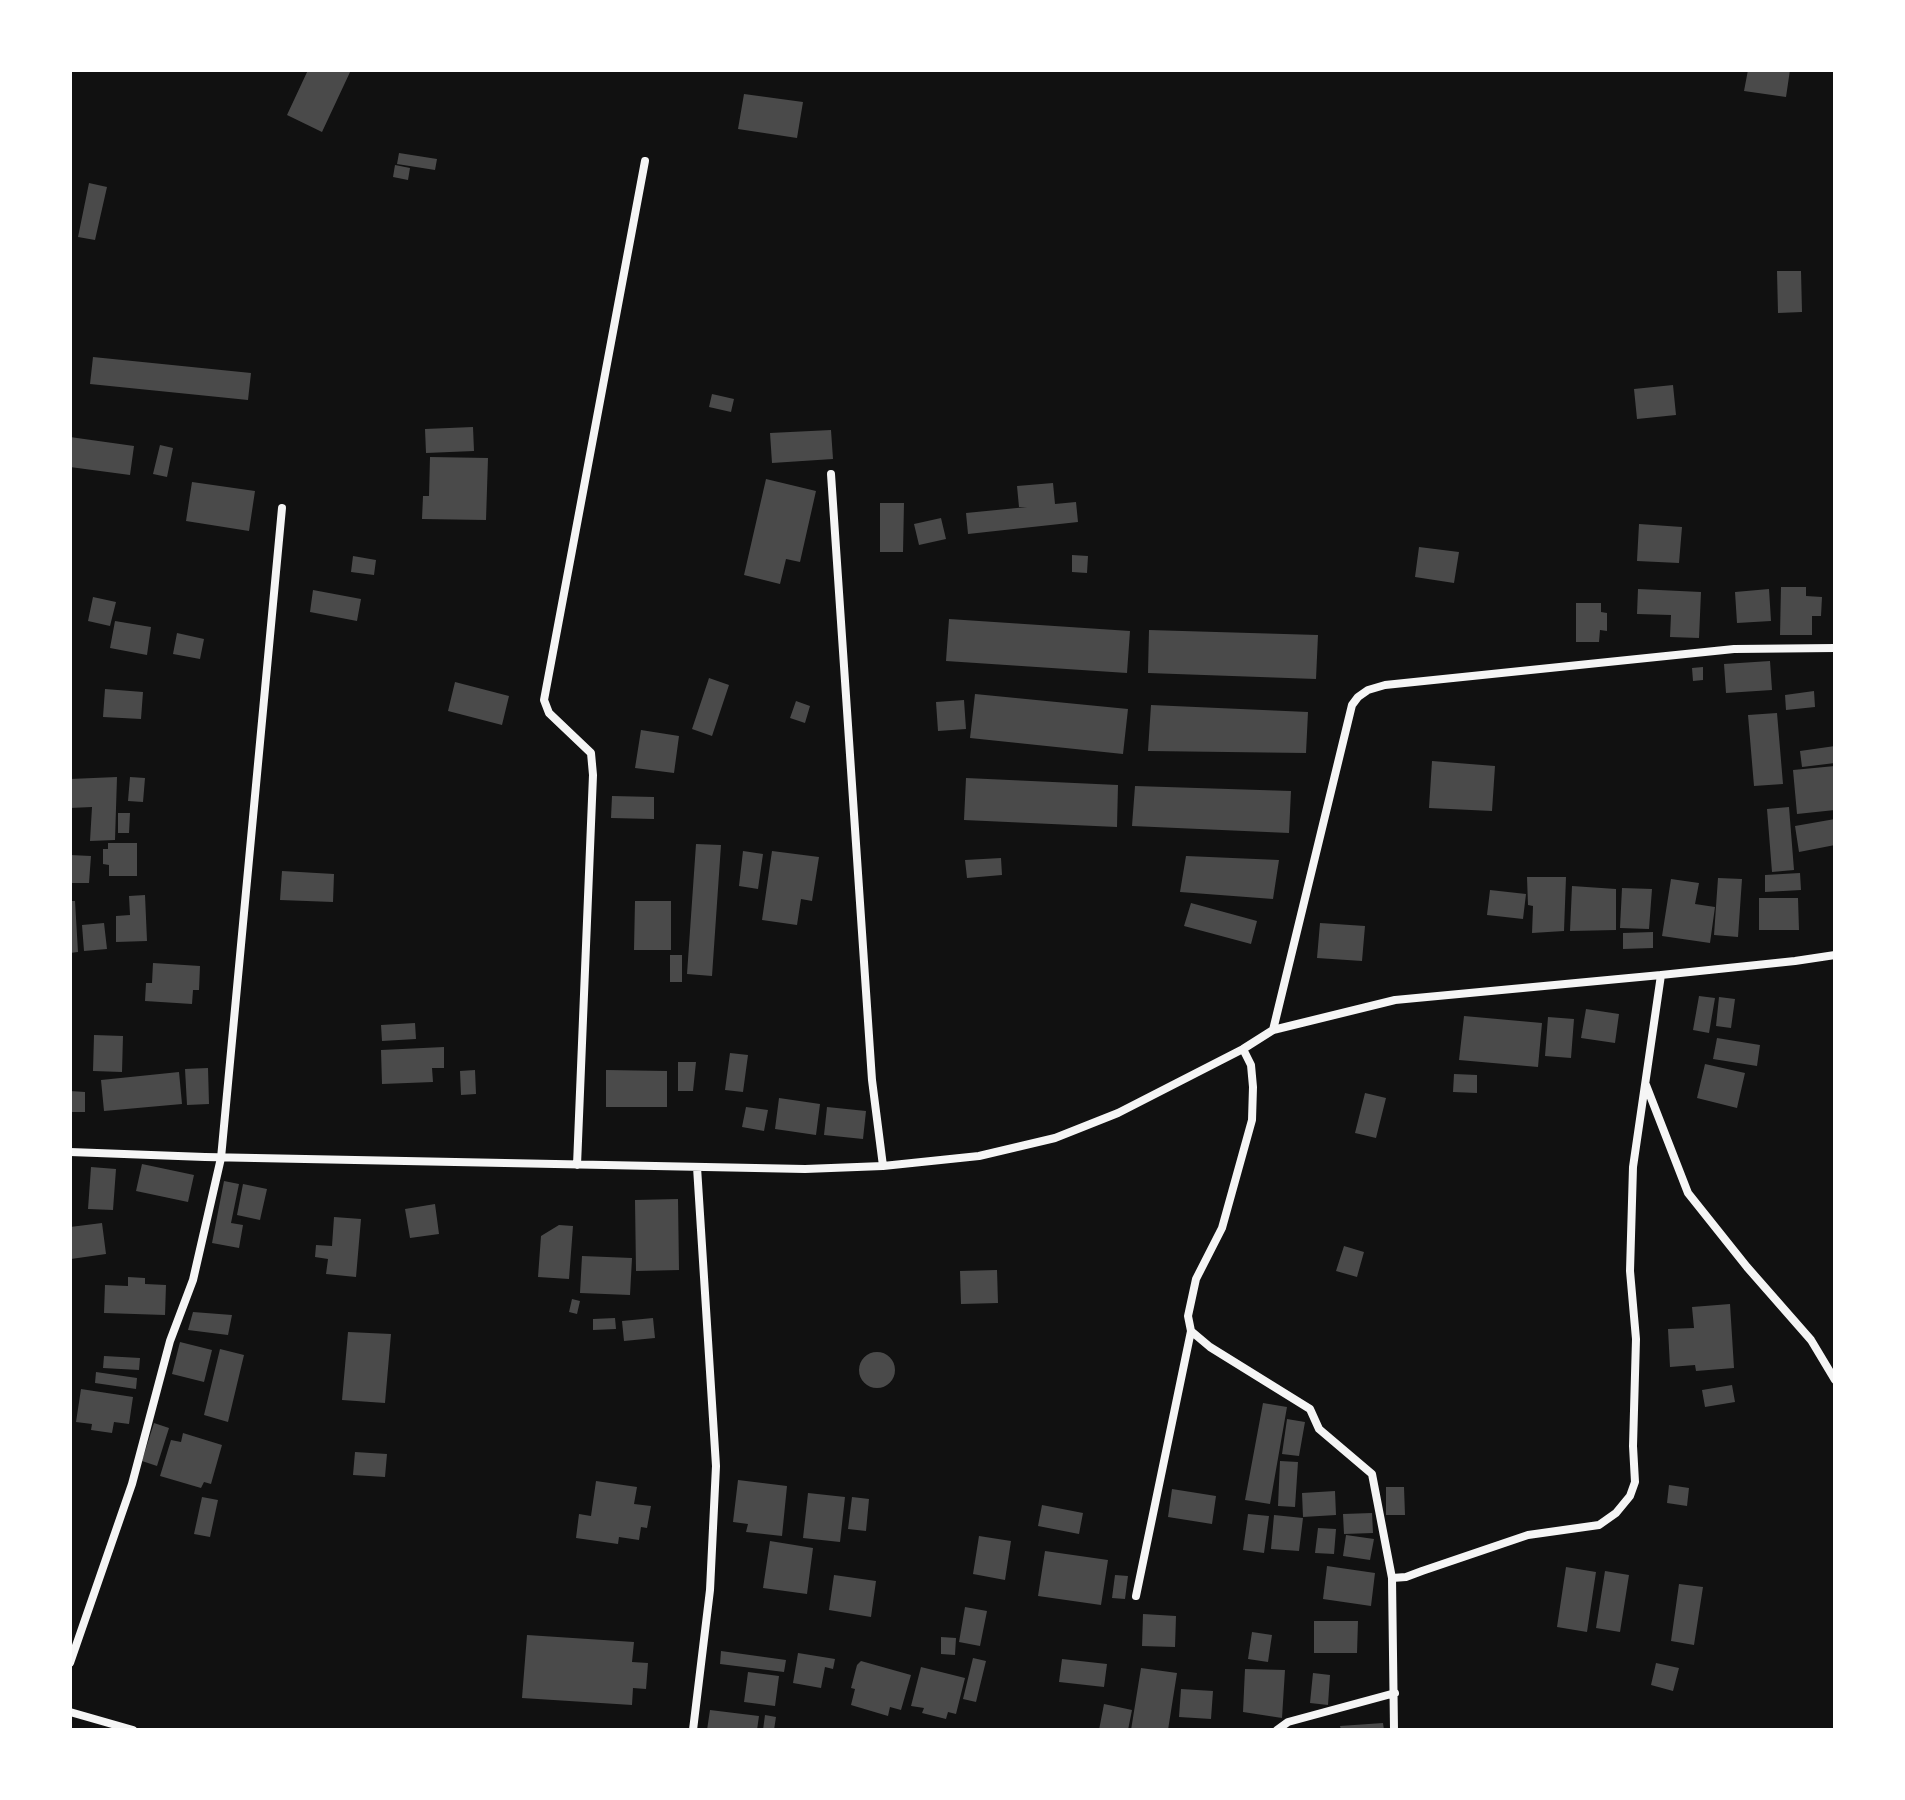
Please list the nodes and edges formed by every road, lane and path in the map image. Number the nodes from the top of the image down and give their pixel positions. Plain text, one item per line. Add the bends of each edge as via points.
1 (645, 161) dead end
2 (831, 474) dead end
3 (282, 508) dead end
4 (1835, 648) edge
5 (1835, 955) edge
6 (1661, 975) junction
7 (1273, 1030) junction
8 (1243, 1049) junction
9 (1646, 1084) junction
10 (70, 1152) edge
11 (221, 1158) junction
12 (577, 1165) junction
13 (883, 1166) junction
14 (697, 1167) junction
15 (1191, 1331) junction
16 (1835, 1380) edge
17 (1392, 1578) junction
18 (1136, 1596) dead end
19 (70, 1663) edge
20 (1395, 1693) junction
21 (70, 1712) edge
22 (133, 1730) edge
23 (693, 1730) edge
24 (1277, 1730) edge
25 (1394, 1730) edge

1 - 12 street via 544,700 549,713 591,753 593,775
2 - 13 street via 872,1080
3 - 11 street
4 - 7 street via 1734,649 1368,690 1352,705
5 - 6 street
6 - 7 street via 1395,1000
6 - 9 street
7 - 8 street
8 - 13 street via 1118,1113 1055,1138 979,1156
8 - 15 street via 1251,1065 1252,1120 1222,1228 1196,1279 1188,1316
9 - 16 street via 1688,1193 1811,1340
9 - 17 street via 1633,1167 1635,1482 1630,1496 1599,1525 1528,1535
10 - 11 street
11 - 12 street
11 - 19 street via 193,1280 170,1341 132,1484
12 - 14 street
13 - 14 street
14 - 23 street via 716,1466 710,1590
15 - 17 street via 1310,1409 1319,1429 1372,1474
15 - 18 street
17 - 20 street
20 - 24 street via 1288,1722
20 - 25 street
21 - 22 street

